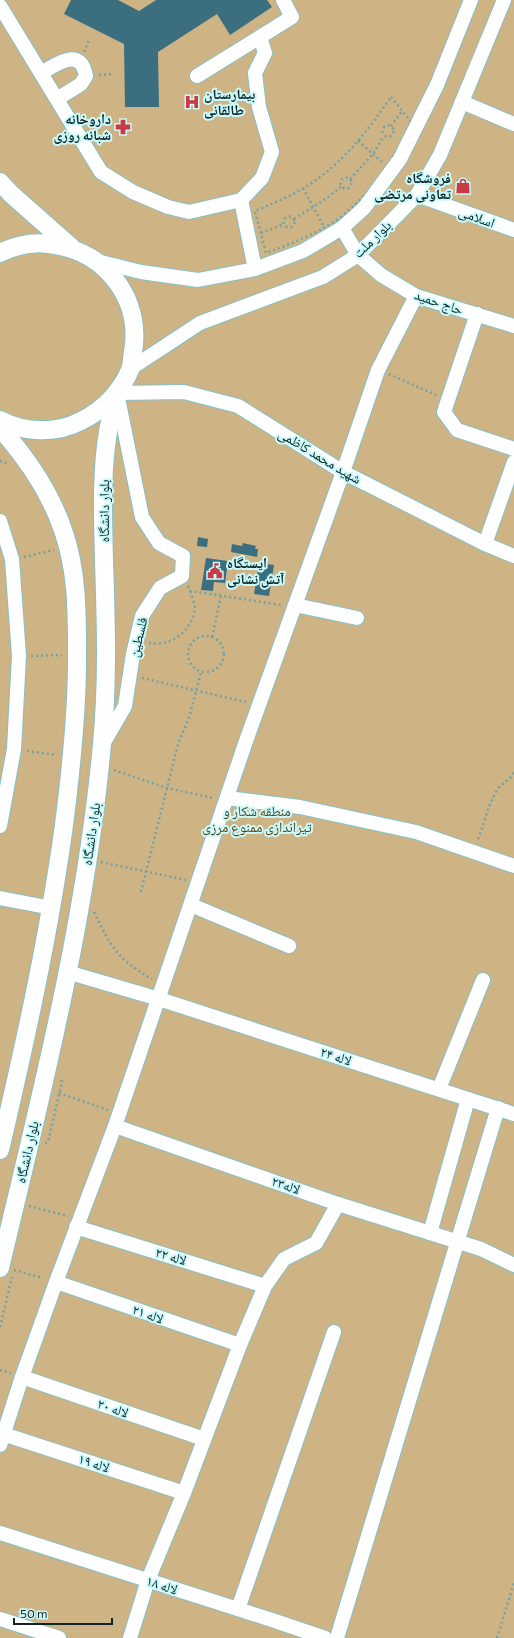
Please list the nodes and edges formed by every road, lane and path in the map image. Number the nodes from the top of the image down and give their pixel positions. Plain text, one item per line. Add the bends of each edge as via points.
1 (283, 0) edge
2 (471, 0) edge
3 (504, 0) edge
4 (0, 6) edge
5 (260, 36) junction
6 (41, 73) junction
7 (197, 76) dead end
8 (57, 99) junction
9 (462, 102) junction
10 (402, 110) junction
11 (514, 124) edge
12 (391, 126) junction
13 (384, 136) junction
14 (358, 141) junction
15 (373, 154) junction
16 (389, 168) junction
17 (350, 179) junction
18 (0, 182) edge
19 (342, 186) junction
20 (303, 188) junction
21 (417, 195) junction
22 (240, 200) junction
23 (314, 207) junction
24 (294, 219) junction
25 (284, 224) junction
26 (324, 227) junction
27 (342, 228) junction
28 (514, 230) edge
29 (261, 233) junction
30 (71, 247) junction
31 (0, 253) edge
32 (358, 255) junction
33 (97, 261) junction
34 (255, 269) junction
35 (416, 296) junction
36 (477, 314) junction
37 (513, 321) edge
38 (130, 369) junction
39 (378, 370) junction
40 (117, 393) junction
41 (448, 400) junction
42 (0, 420) edge
43 (0, 428) edge
44 (514, 449) edge
45 (0, 461) edge
46 (514, 462) edge
47 (14, 467) dead end
48 (343, 472) junction
49 (0, 521) edge
50 (485, 544) junction
51 (57, 555) dead end
52 (514, 556) edge
53 (12, 560) junction
54 (182, 576) junction
55 (190, 591) junction
56 (220, 596) junction
57 (295, 605) junction
58 (357, 618) dead end
59 (212, 637) junction
60 (136, 642) junction
61 (65, 654) dead end
62 (19, 656) junction
63 (201, 672) junction
64 (130, 676) junction
65 (196, 690) junction
66 (260, 705) junction
67 (102, 746) junction
68 (14, 749) junction
69 (73, 758) junction
70 (100, 766) junction
71 (514, 770) edge
72 (167, 788) junction
73 (227, 798) junction
74 (0, 826) edge
75 (472, 851) junction
76 (88, 860) junction
77 (514, 866) edge
78 (146, 871) junction
79 (198, 882) junction
80 (83, 888) junction
81 (141, 892) dead end
82 (0, 898) edge
83 (190, 905) junction
84 (52, 908) junction
85 (289, 946) dead end
86 (68, 972) junction
87 (482, 980) dead end
88 (164, 983) junction
89 (159, 998) junction
90 (439, 1090) junction
91 (59, 1093) dead end
92 (468, 1099) junction
93 (498, 1108) junction
94 (514, 1114) edge
95 (117, 1120) junction
96 (0, 1150) edge
97 (338, 1204) junction
98 (28, 1206) dead end
99 (78, 1223) junction
100 (430, 1233) junction
101 (458, 1241) junction
102 (1, 1265) edge
103 (514, 1265) edge
104 (56, 1282) junction
105 (265, 1286) junction
106 (334, 1332) dead end
107 (240, 1345) junction
108 (22, 1377) junction
109 (2, 1440) edge
110 (204, 1440) junction
111 (184, 1493) junction
112 (0, 1533) edge
113 (148, 1580) junction
114 (514, 1582) edge
115 (238, 1609) junction
116 (0, 1619) edge
117 (59, 1638) edge
118 (130, 1638) edge
119 (324, 1638) edge
120 (337, 1638) edge
121 (497, 1638) edge

1 - 5 street via 292,16
2 - 16 street, بلوار ملت via 437,85 400,159
3 - 9 street, بلوار ملت
4 - 6 street
5 - 7 street
5 - 22 street via 264,53 255,73 259,108 272,152 262,178
6 - 8 street
6 - 8 street via 61,61 70,59 79,61 84,67 86,76 81,84
8 - 22 street via 102,172 133,192 168,207 189,212
9 - 11 street
9 - 21 street, بلوار ملت via 440,155
10 - 12 path
10 - 14 path via 391,98
10 - 16 path via 411,122
12 - 13 path via 383,128
12 - 13 path via 392,134
13 - 15 path
14 - 15 path
14 - 20 path via 341,159
15 - 16 path
15 - 17 path
16 - 26 path via 355,203
16 - 27 street, بلوار ملت via 364,208
17 - 19 path via 342,178
17 - 19 path via 350,187
18 - 30 main road
19 - 23 path
20 - 23 path
20 - 29 path via 256,211
21 - 28 street, اسلامی
21 - 32 street, بلوار ملت
22 - 34 street
23 - 24 path
23 - 26 path
24 - 25 path via 284,218
24 - 25 path via 294,225 289,227
25 - 29 path
26 - 29 path via 296,242 266,253
27 - 32 street, حاج حمید
27 - 34 street, بلوار ملت via 303,251
30 - 31 main road via 42,242 13,247
30 - 33 main road
32 - 35 street, حاج حمید via 380,275
32 - 38 street, بلوار ملت via 323,277 200,323
33 - 34 street, بلوار ملت via 142,272 198,280
33 - 38 main road via 118,282 131,308 136,337
35 - 36 street, حاج حمید
35 - 39 street
36 - 37 street, حاج حمید
36 - 41 street
38 - 40 main road
39 - 41 path
39 - 48 street
40 - 42 main road via 96,414 70,427 41,431 12,426
40 - 48 street, شهید محمد کاظمی via 184,392 238,406
40 - 54 street via 142,516 159,543 183,556
40 - 67 main road, بلوار دانشگاه via 108,432 104,471 107,689
41 - 44 street via 444,412 458,430
43 - 69 main road, بلوار دانشگاه via 31,467 45,491 63,530 72,565 77,612 78,690
45 - 47 path
46 - 50 street
48 - 50 street, شهید محمد کاظمی
48 - 57 street
49 - 53 street
50 - 52 street, شهید محمد کاظمی
51 - 53 path via 56,550
53 - 62 street
54 - 55 path
54 - 60 street, فلسطین via 160,588 142,616
55 - 56 path
55 - 60 path via 195,608 191,621 181,636 156,645
56 - 57 path via 281,606
56 - 59 path
57 - 58 street
57 - 66 street
59 - 63 path via 199,637 192,643 188,652 190,662
59 - 63 path via 224,647 225,657 221,666 214,671
60 - 64 street, فلسطین
61 - 62 path
62 - 68 street
63 - 65 path
64 - 65 path
64 - 67 street, فلسطین via 125,706
65 - 66 path
65 - 72 path
66 - 73 street
67 - 70 main road, بلوار دانشگاه
68 - 69 path
68 - 74 street
69 - 84 main road, بلوار دانشگاه
70 - 72 path
70 - 76 main road, بلوار دانشگاه
71 - 75 path via 512,777 499,787 489,804 482,830
72 - 73 path via 213,799
72 - 78 path
73 - 75 street via 300,807 362,820 416,832
73 - 79 street
75 - 77 street
76 - 78 path
76 - 80 main road, بلوار دانشگاه
78 - 79 path
78 - 81 path
79 - 83 street
80 - 86 main road, بلوار دانشگاه
80 - 88 path via 108,942 121,958 152,979
82 - 84 street
83 - 85 street
83 - 88 street
84 - 96 main road, بلوار دانشگاه via 29,1027
86 - 89 street, لاله ۲۴
86 - 102 main road, بلوار دانشگاه
87 - 90 street
88 - 89 street
89 - 90 street, لاله ۲۴
89 - 95 street
90 - 92 street, لاله ۲۴
91 - 95 path
92 - 93 street, لاله ۲۴
92 - 100 street
93 - 94 street, لاله ۲۴
93 - 101 street
95 - 97 street, لاله۲۳
95 - 99 street
97 - 100 street, لاله۲۳
97 - 105 street via 316,1243 284,1259
98 - 99 path
99 - 104 street
99 - 105 street, لاله ۲۲
100 - 101 street, لاله۲۳
101 - 103 street, لاله۲۳
101 - 120 street
102 - 104 path
104 - 107 street, لاله ۲۱
104 - 108 street
105 - 107 street
106 - 115 street
107 - 110 street
108 - 109 street
108 - 110 street, لاله ۲۰
109 - 111 street, لاله ۱۹
110 - 111 street
111 - 113 street
112 - 113 street, لاله ۱۸
113 - 115 street, لاله ۱۸
113 - 118 street
114 - 121 path
115 - 119 street, لاله ۱۸
116 - 117 street

